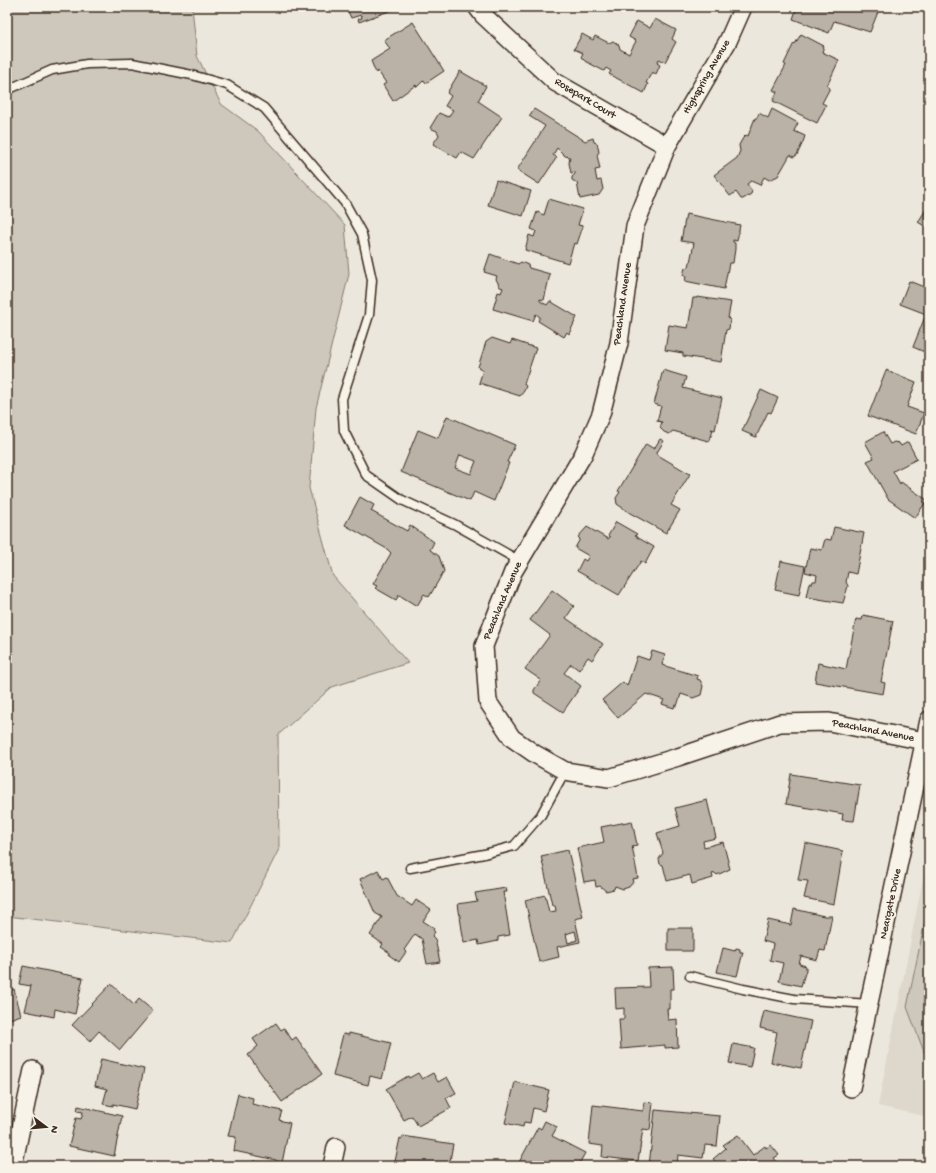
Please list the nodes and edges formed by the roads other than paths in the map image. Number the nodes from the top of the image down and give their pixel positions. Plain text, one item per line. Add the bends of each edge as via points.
1 (478, 7) edge
2 (743, 7) edge
3 (7, 90) edge
4 (667, 146) junction
5 (520, 561) junction
6 (929, 720) edge
7 (927, 742) edge
8 (565, 771) junction
9 (410, 868) dead end
10 (690, 976) dead end
11 (870, 1004) junction
12 (33, 1070) dead end
13 (851, 1088) dead end
14 (336, 1148) dead end
15 (13, 1166) edge
16 (332, 1166) edge

1 - 4 street, Rosepark Court via 483,15 555,82
2 - 4 street, Highspring Avenue via 728,41
3 - 5 lane via 52,70 86,64 132,63 227,85 264,108 345,204 362,234 372,280 369,315 342,399 344,431 366,475 402,500 454,524
4 - 5 street, Peachland Avenue via 635,226 619,343 600,414 583,455
5 - 8 street, Peachland Avenue via 513,572 484,646 488,702 512,738
6 - 7 street, Neargate Drive
7 - 8 street, Peachland Avenue via 829,722 780,723 608,778
7 - 11 street, Neargate Drive
8 - 9 lane via 541,815 514,846
10 - 11 lane via 794,999
11 - 13 street, Neargate Drive
12 - 15 street
14 - 16 street

